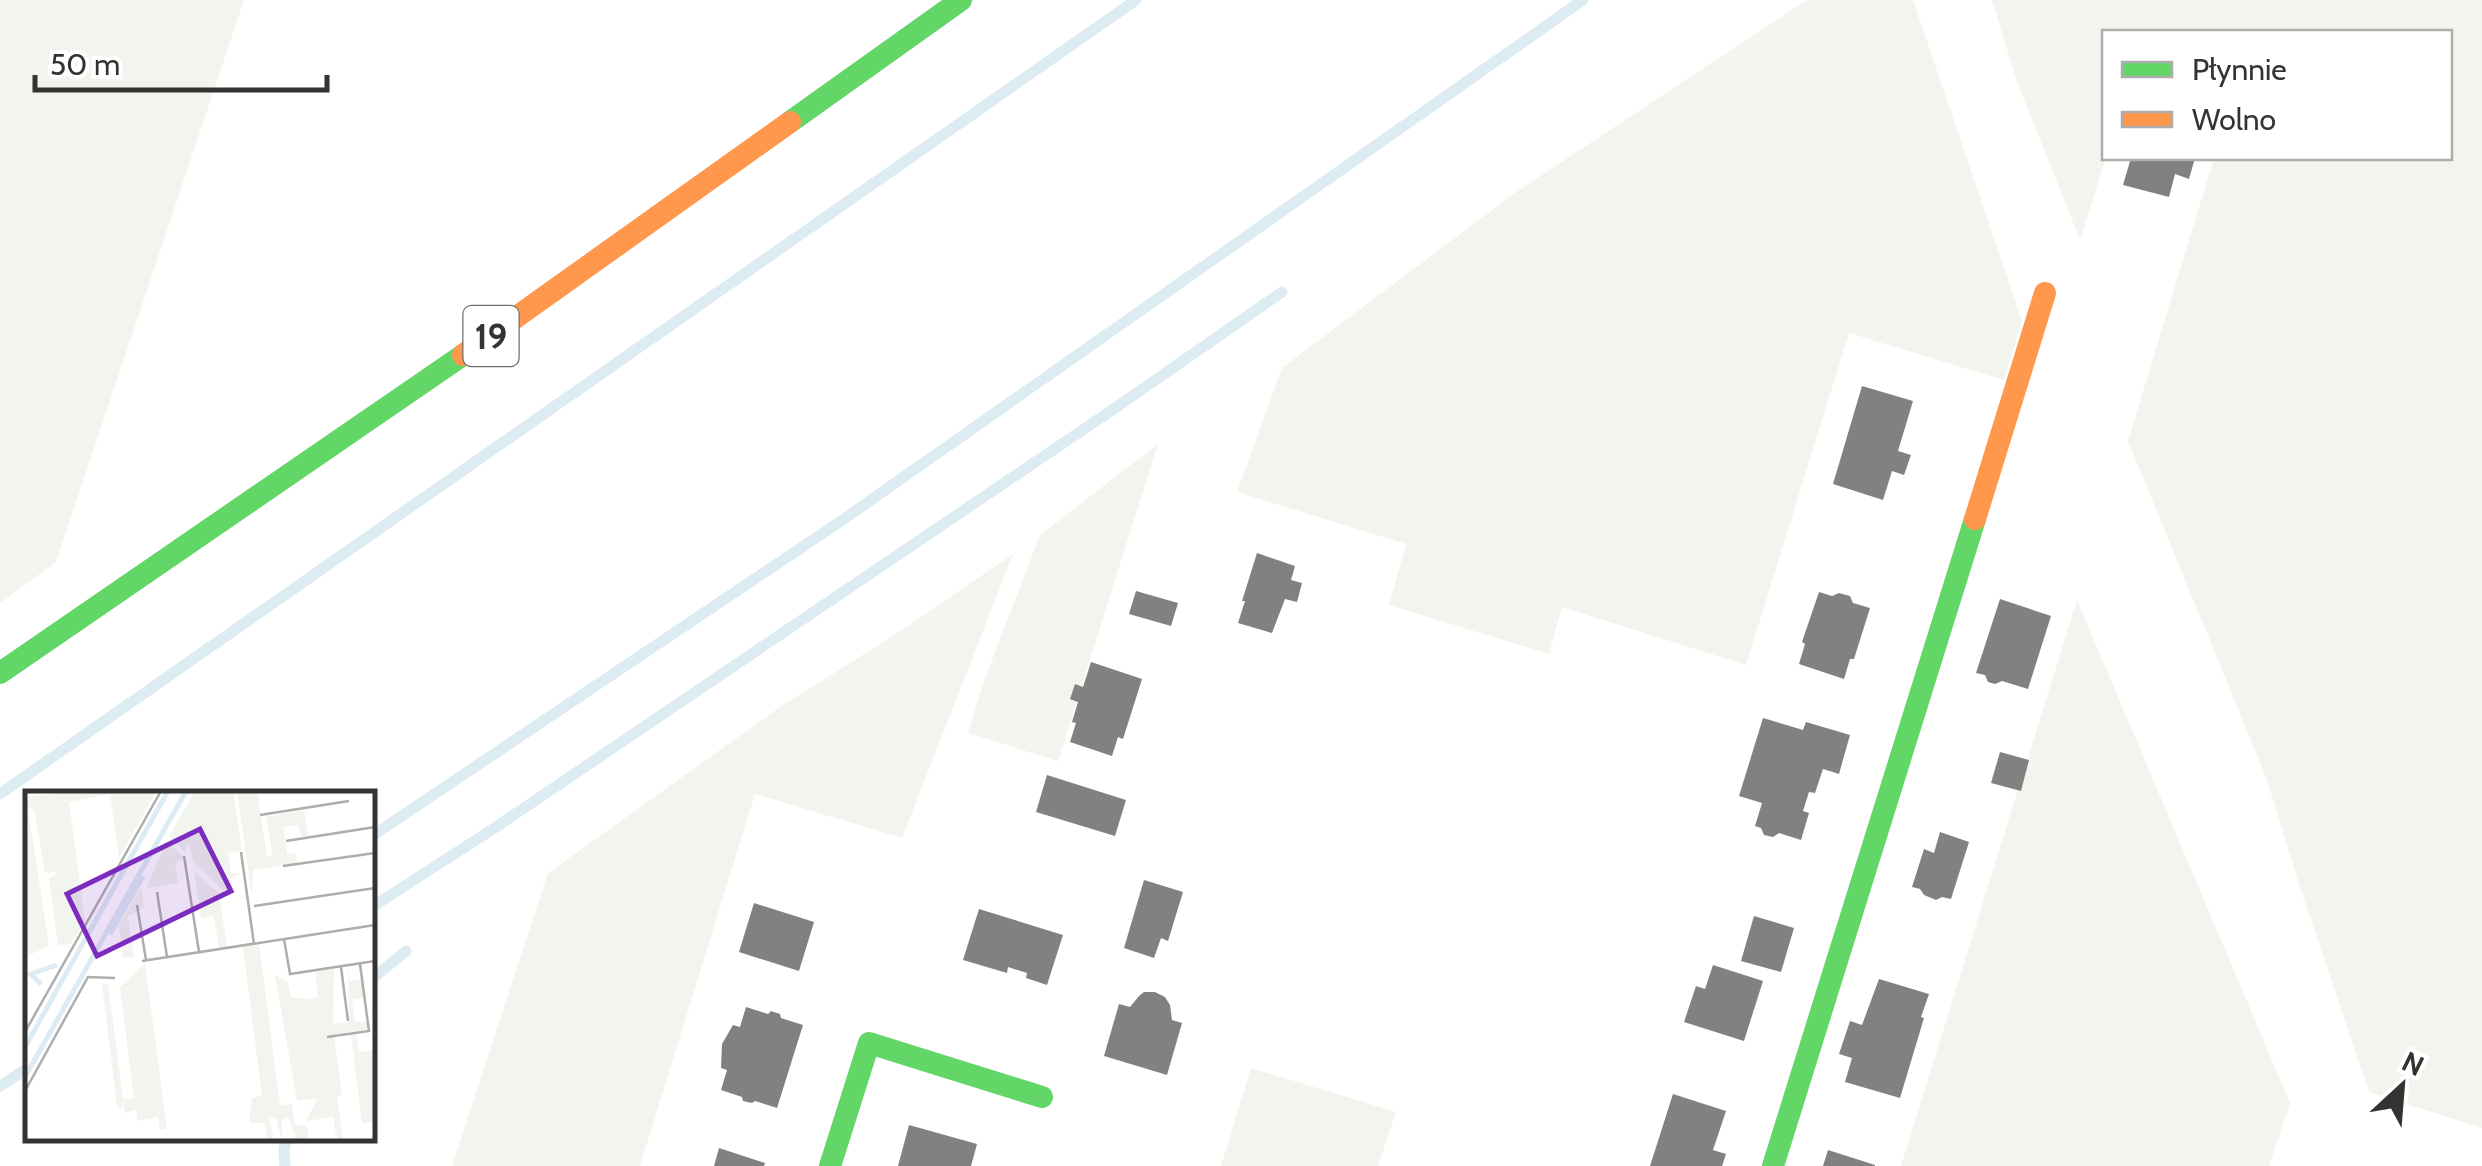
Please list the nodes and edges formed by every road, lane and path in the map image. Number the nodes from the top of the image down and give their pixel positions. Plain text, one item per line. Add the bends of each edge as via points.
1 (961, 0) edge
2 (2045, 293) dead end
3 (0, 673) edge
4 (1042, 1098) dead end
5 (830, 1166) edge
6 (1774, 1166) edge

1 - 3 main road, 19 via 422,386
2 - 6 main road
4 - 5 main road via 869,1043

